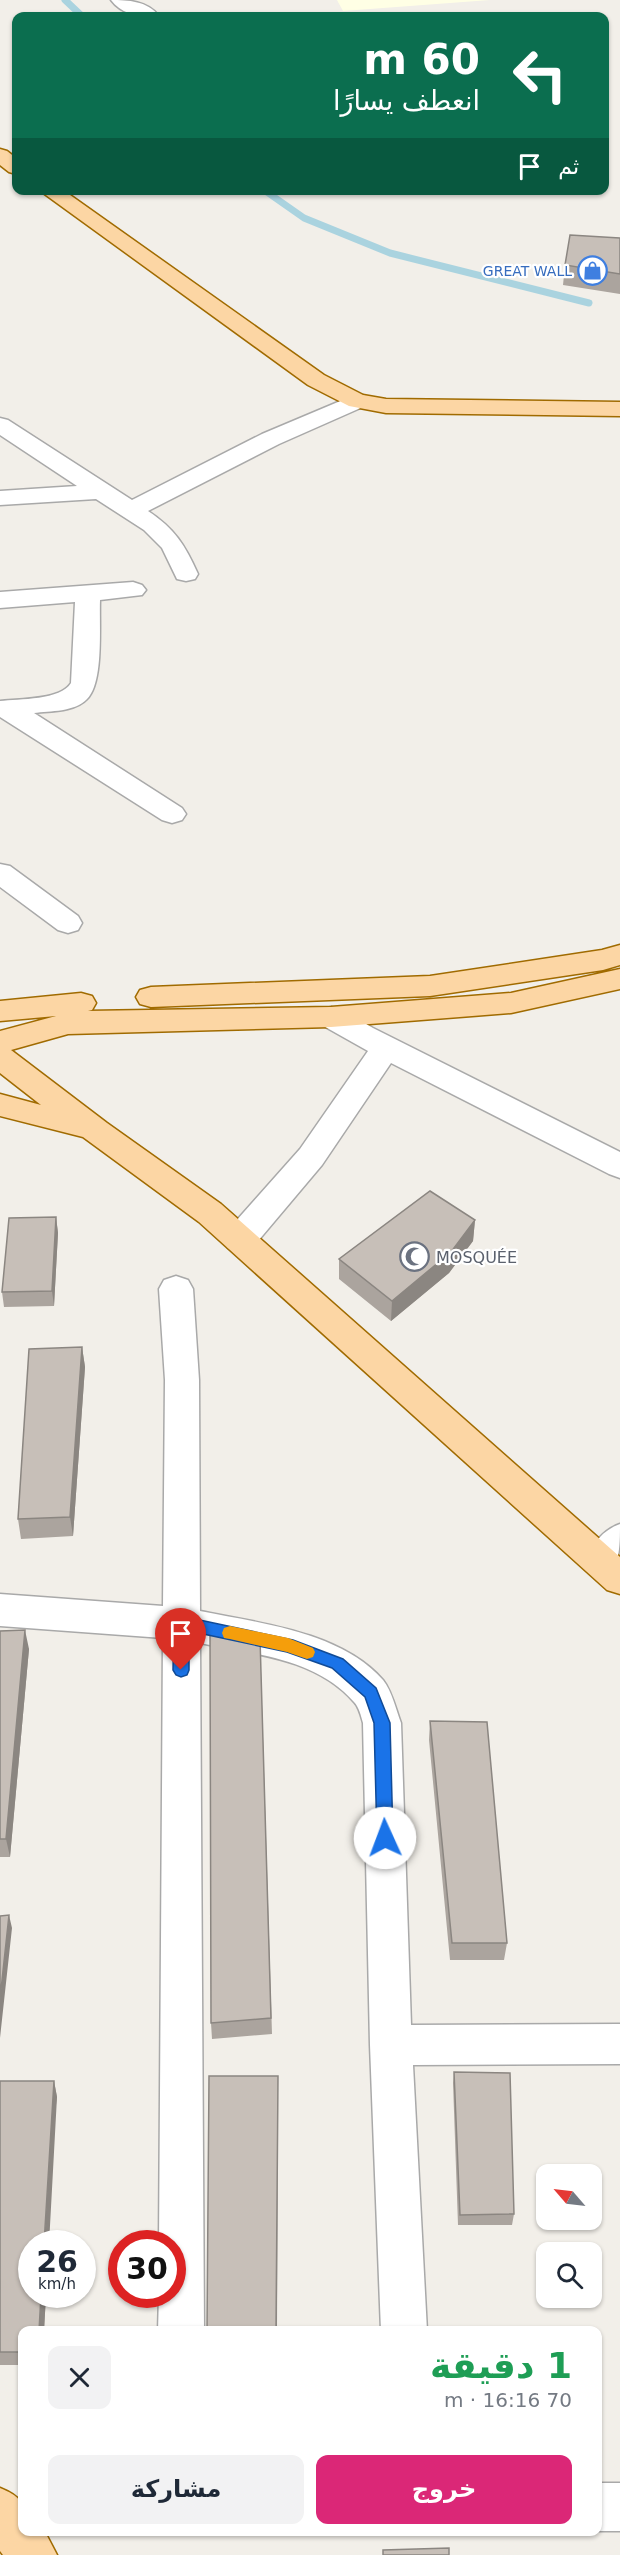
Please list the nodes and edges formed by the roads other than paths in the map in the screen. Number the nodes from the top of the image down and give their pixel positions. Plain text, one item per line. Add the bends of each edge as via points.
1 (120, 0) edge
2 (142, 12) edge
3 (0, 155) edge
4 (12, 165) edge
5 (56, 195) edge
6 (357, 401) junction
7 (620, 409) edge
8 (0, 425) edge
9 (104, 491) junction
10 (0, 498) edge
11 (130, 512) junction
12 (186, 574) dead end
13 (133, 590) dead end
14 (88, 595) junction
15 (0, 600) edge
16 (5, 709) edge
17 (172, 814) dead end
18 (0, 873) edge
19 (68, 923) dead end
20 (620, 955) edge
21 (620, 979) edge
22 (0, 1011) edge
23 (331, 1017) junction
24 (0, 1042) edge
25 (386, 1047) junction
26 (0, 1057) edge
27 (0, 1106) edge
28 (96, 1131) junction
29 (620, 1166) edge
30 (240, 1239) junction
31 (176, 1289) dead end
32 (614, 1560) edge
33 (0, 1610) edge
34 (181, 1623) junction
35 (620, 2044) edge
36 (391, 2045) junction
37 (181, 2326) edge
38 (404, 2326) edge
39 (602, 2506) edge
40 (620, 2506) edge
41 (0, 2512) edge
42 (18, 2535) edge
43 (18, 2536) edge
44 (33, 2555) edge

1 - 2 street
3 - 4 main road
5 - 6 main road via 316,380
6 - 7 main road via 386,406
6 - 11 street via 206,470
8 - 9 street
9 - 10 street
9 - 11 street
11 - 12 street via 153,525 173,545
13 - 14 street
14 - 15 street
14 - 16 street via 84,684 77,695 61,702
16 - 17 street
18 - 19 street
20 - 22 main road via 430,986 136,998
21 - 23 main road via 511,1003
23 - 24 main road via 68,1023
23 - 25 street
25 - 29 street
25 - 30 street via 311,1157
26 - 28 main road
27 - 28 main road
28 - 30 main road
30 - 32 main road
31 - 34 street via 182,1380
33 - 34 street
34 - 36 street via 298,1649 337,1664 371,1693 382,1723
34 - 37 street
35 - 36 street
36 - 38 street
39 - 40 street
41 - 42 main road
43 - 44 main road

